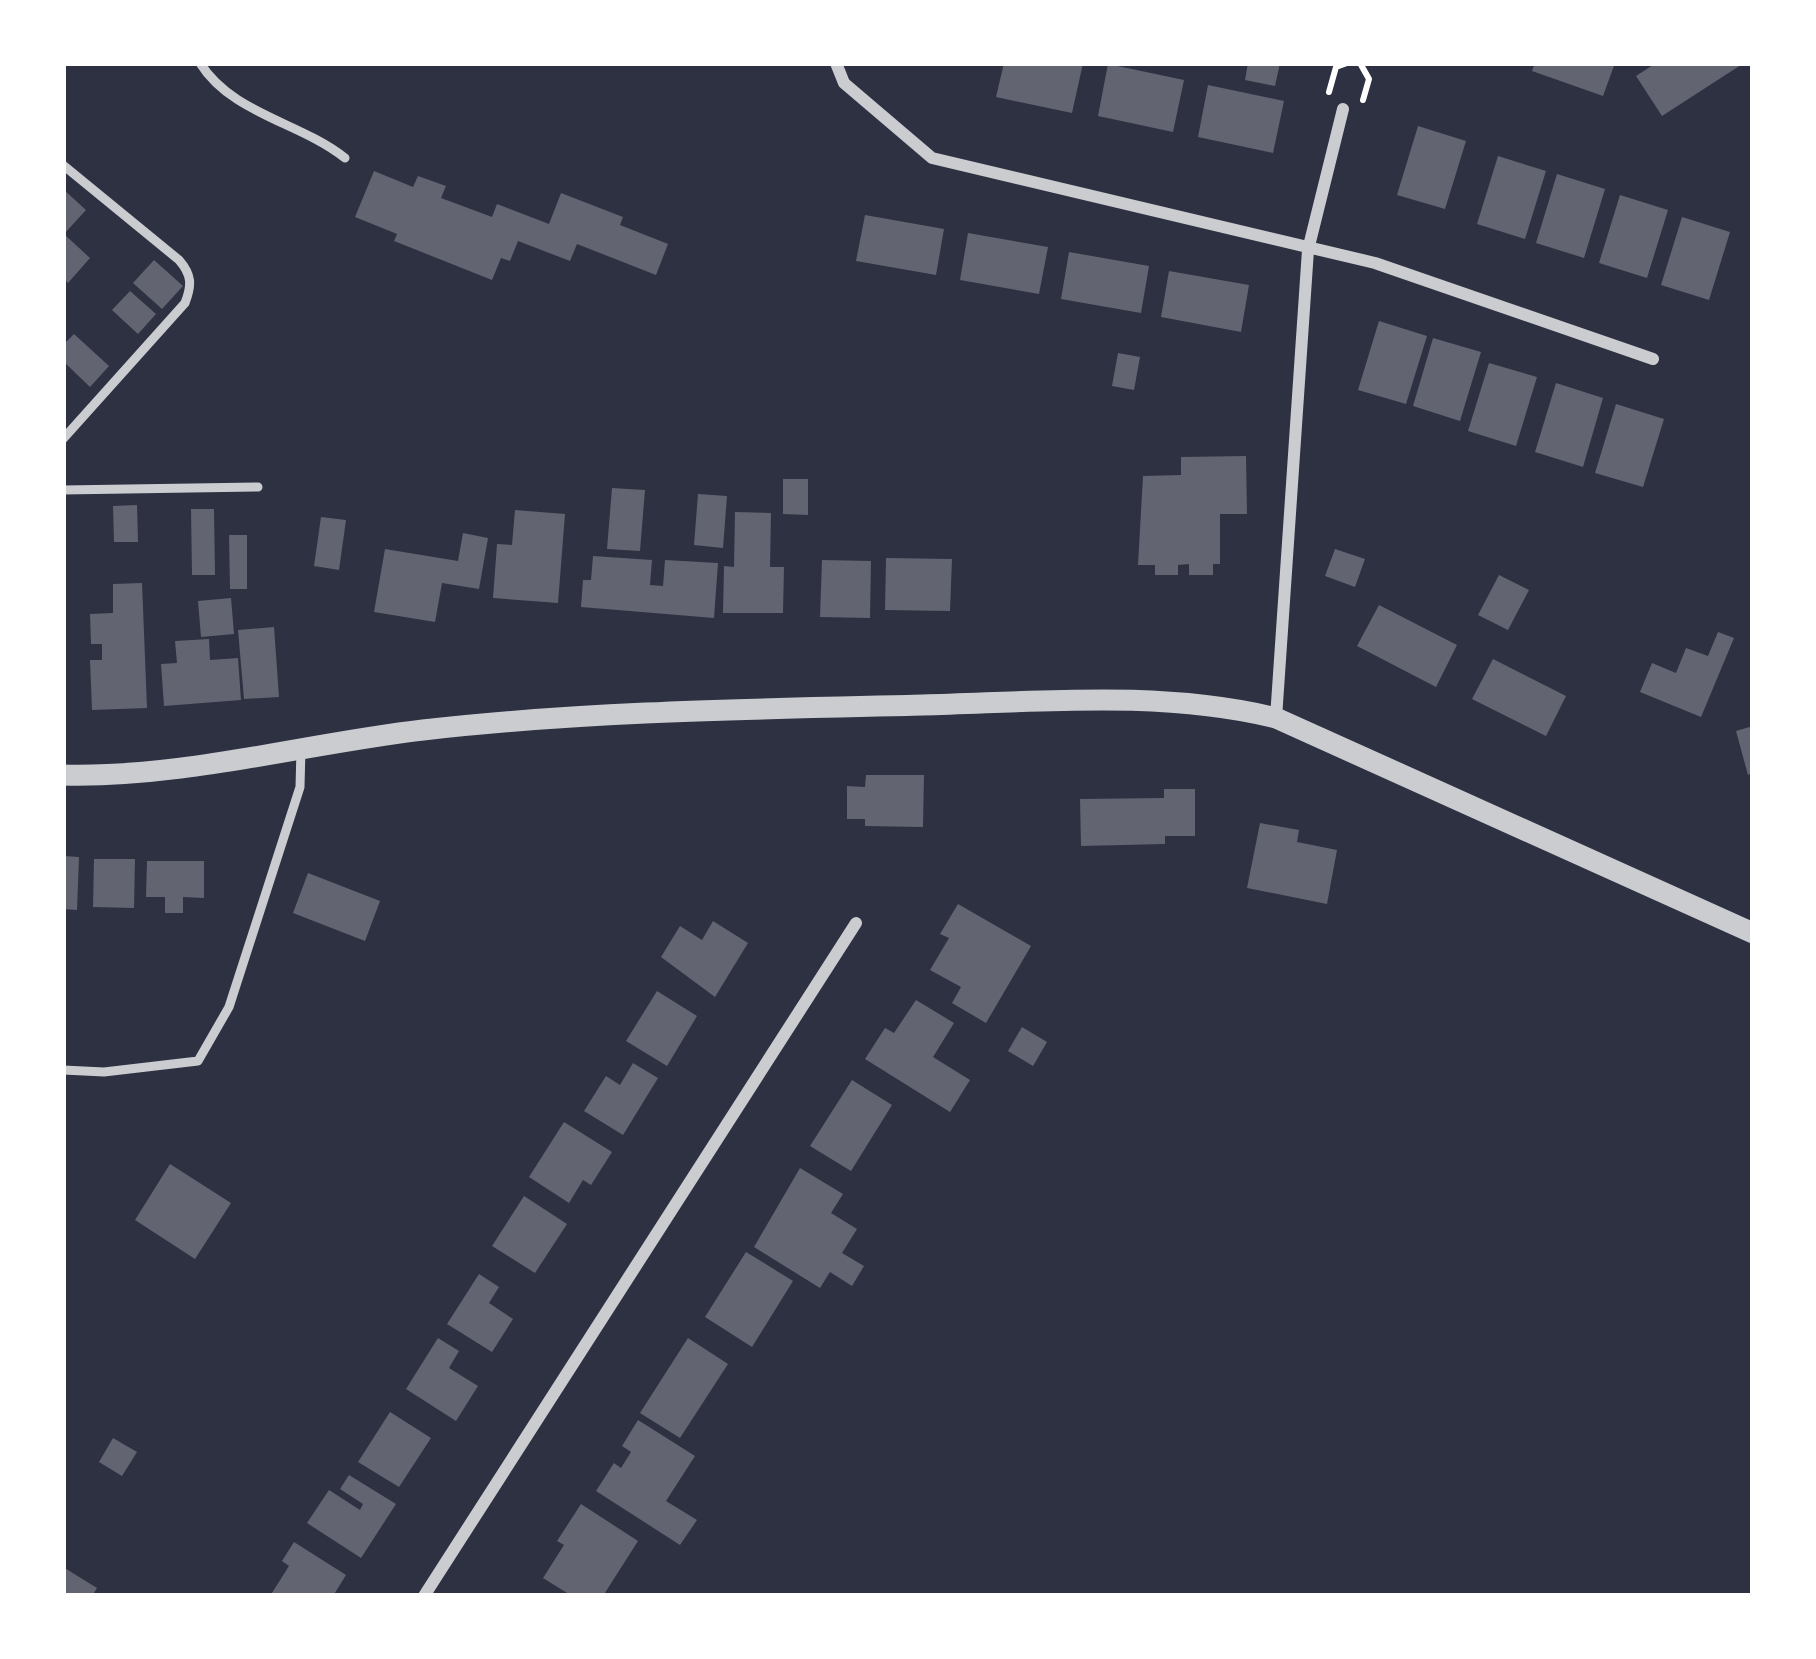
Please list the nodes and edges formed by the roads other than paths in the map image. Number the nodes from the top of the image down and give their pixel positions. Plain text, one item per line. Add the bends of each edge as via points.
1 (200, 63) edge
2 (836, 63) edge
3 (1343, 109) dead end
4 (345, 158) dead end
5 (63, 165) edge
6 (1308, 250) junction
7 (1653, 359) dead end
8 (63, 439) edge
9 (258, 487) dead end
10 (63, 490) edge
11 (1276, 718) junction
12 (301, 749) junction
13 (63, 775) edge
14 (856, 922) dead end
15 (1753, 933) edge
16 (63, 1070) edge
17 (424, 1596) edge

1 - 4 lane via 240,103 316,135
2 - 6 street via 844,83 932,158
3 - 6 street
5 - 8 lane via 190,272 185,303
6 - 7 street via 1375,263
6 - 11 street
9 - 10 lane
11 - 12 street via 1196,703 832,707 553,719
11 - 15 street
12 - 13 street via 168,770
12 - 16 lane via 300,787 236,985 199,1061
14 - 17 street

